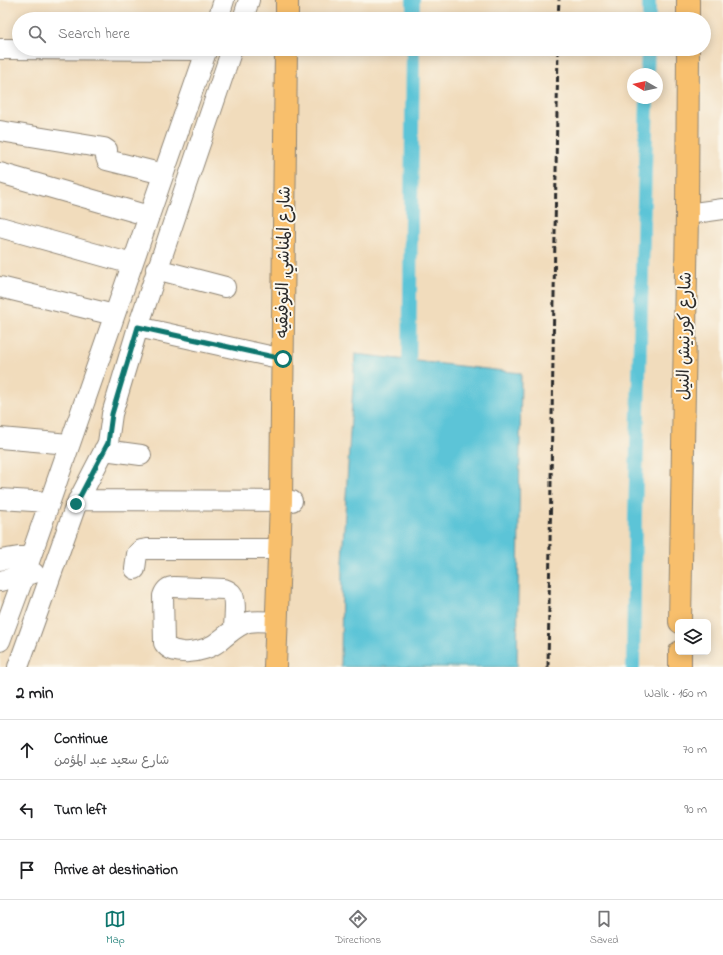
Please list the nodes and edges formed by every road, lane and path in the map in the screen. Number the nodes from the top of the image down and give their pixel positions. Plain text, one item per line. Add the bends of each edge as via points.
1 (224, 0) edge
2 (249, 0) edge
3 (287, 0) edge
4 (298, 0) edge
5 (688, 0) edge
6 (220, 12) edge
7 (245, 12) edge
8 (287, 12) edge
9 (298, 12) edge
10 (688, 12) edge
11 (0, 49) edge
12 (12, 49) edge
13 (205, 56) edge
14 (230, 56) edge
15 (286, 56) edge
16 (298, 56) edge
17 (688, 56) edge
18 (0, 131) edge
19 (0, 173) edge
20 (163, 174) junction
21 (723, 209) edge
22 (687, 214) junction
23 (149, 216) junction
24 (0, 227) edge
25 (132, 264) junction
26 (156, 269) junction
27 (0, 287) edge
28 (225, 287) dead end
29 (114, 315) junction
30 (138, 327) junction
31 (283, 359) junction
32 (0, 438) edge
33 (69, 444) junction
34 (104, 450) junction
35 (141, 455) dead end
36 (0, 499) edge
37 (78, 500) junction
38 (287, 501) junction
39 (49, 502) junction
40 (279, 549) junction
41 (0, 560) edge
42 (135, 568) dead end
43 (36, 569) junction
44 (0, 581) edge
45 (680, 619) edge
46 (277, 622) junction
47 (234, 629) dead end
48 (0, 641) edge
49 (680, 655) edge
50 (18, 667) edge
51 (275, 667) edge
52 (288, 667) edge
53 (680, 667) edge

1 - 6 street
2 - 7 street
3 - 8 main road
4 - 9 main road
5 - 10 main road
11 - 12 street
13 - 20 street
14 - 26 street
15 - 31 main road, شارع المناشي, التوفيقيه
16 - 38 main road, شارع المناشي, التوفيقيه
17 - 22 main road, شارع كورنيش النيل
18 - 20 street via 104,148 107,150 107,160
19 - 23 street
20 - 23 street
21 - 22 street
22 - 45 main road, شارع كورنيش النيل
23 - 25 street
24 - 25 street
25 - 29 street
26 - 28 street
26 - 30 street
27 - 29 street
29 - 33 street
30 - 31 street
30 - 34 street
31 - 38 main road, شارع المناشي, التوفيقيه
32 - 33 street
33 - 39 street
34 - 35 street
34 - 37 street
36 - 39 street
37 - 38 street
37 - 43 street
38 - 40 main road, شارع المناشي, التوفيقيه
38 - 52 main road, شارع المناشي, التوفيقيه
39 - 43 street
40 - 42 street via 147,549 137,554
40 - 46 main road, شارع المناشي, التوفيقيه
41 - 43 street
43 - 44 street
43 - 48 street
43 - 50 street
46 - 47 street via 249,621
46 - 51 main road, شارع المناشي, التوفيقيه
49 - 53 main road

